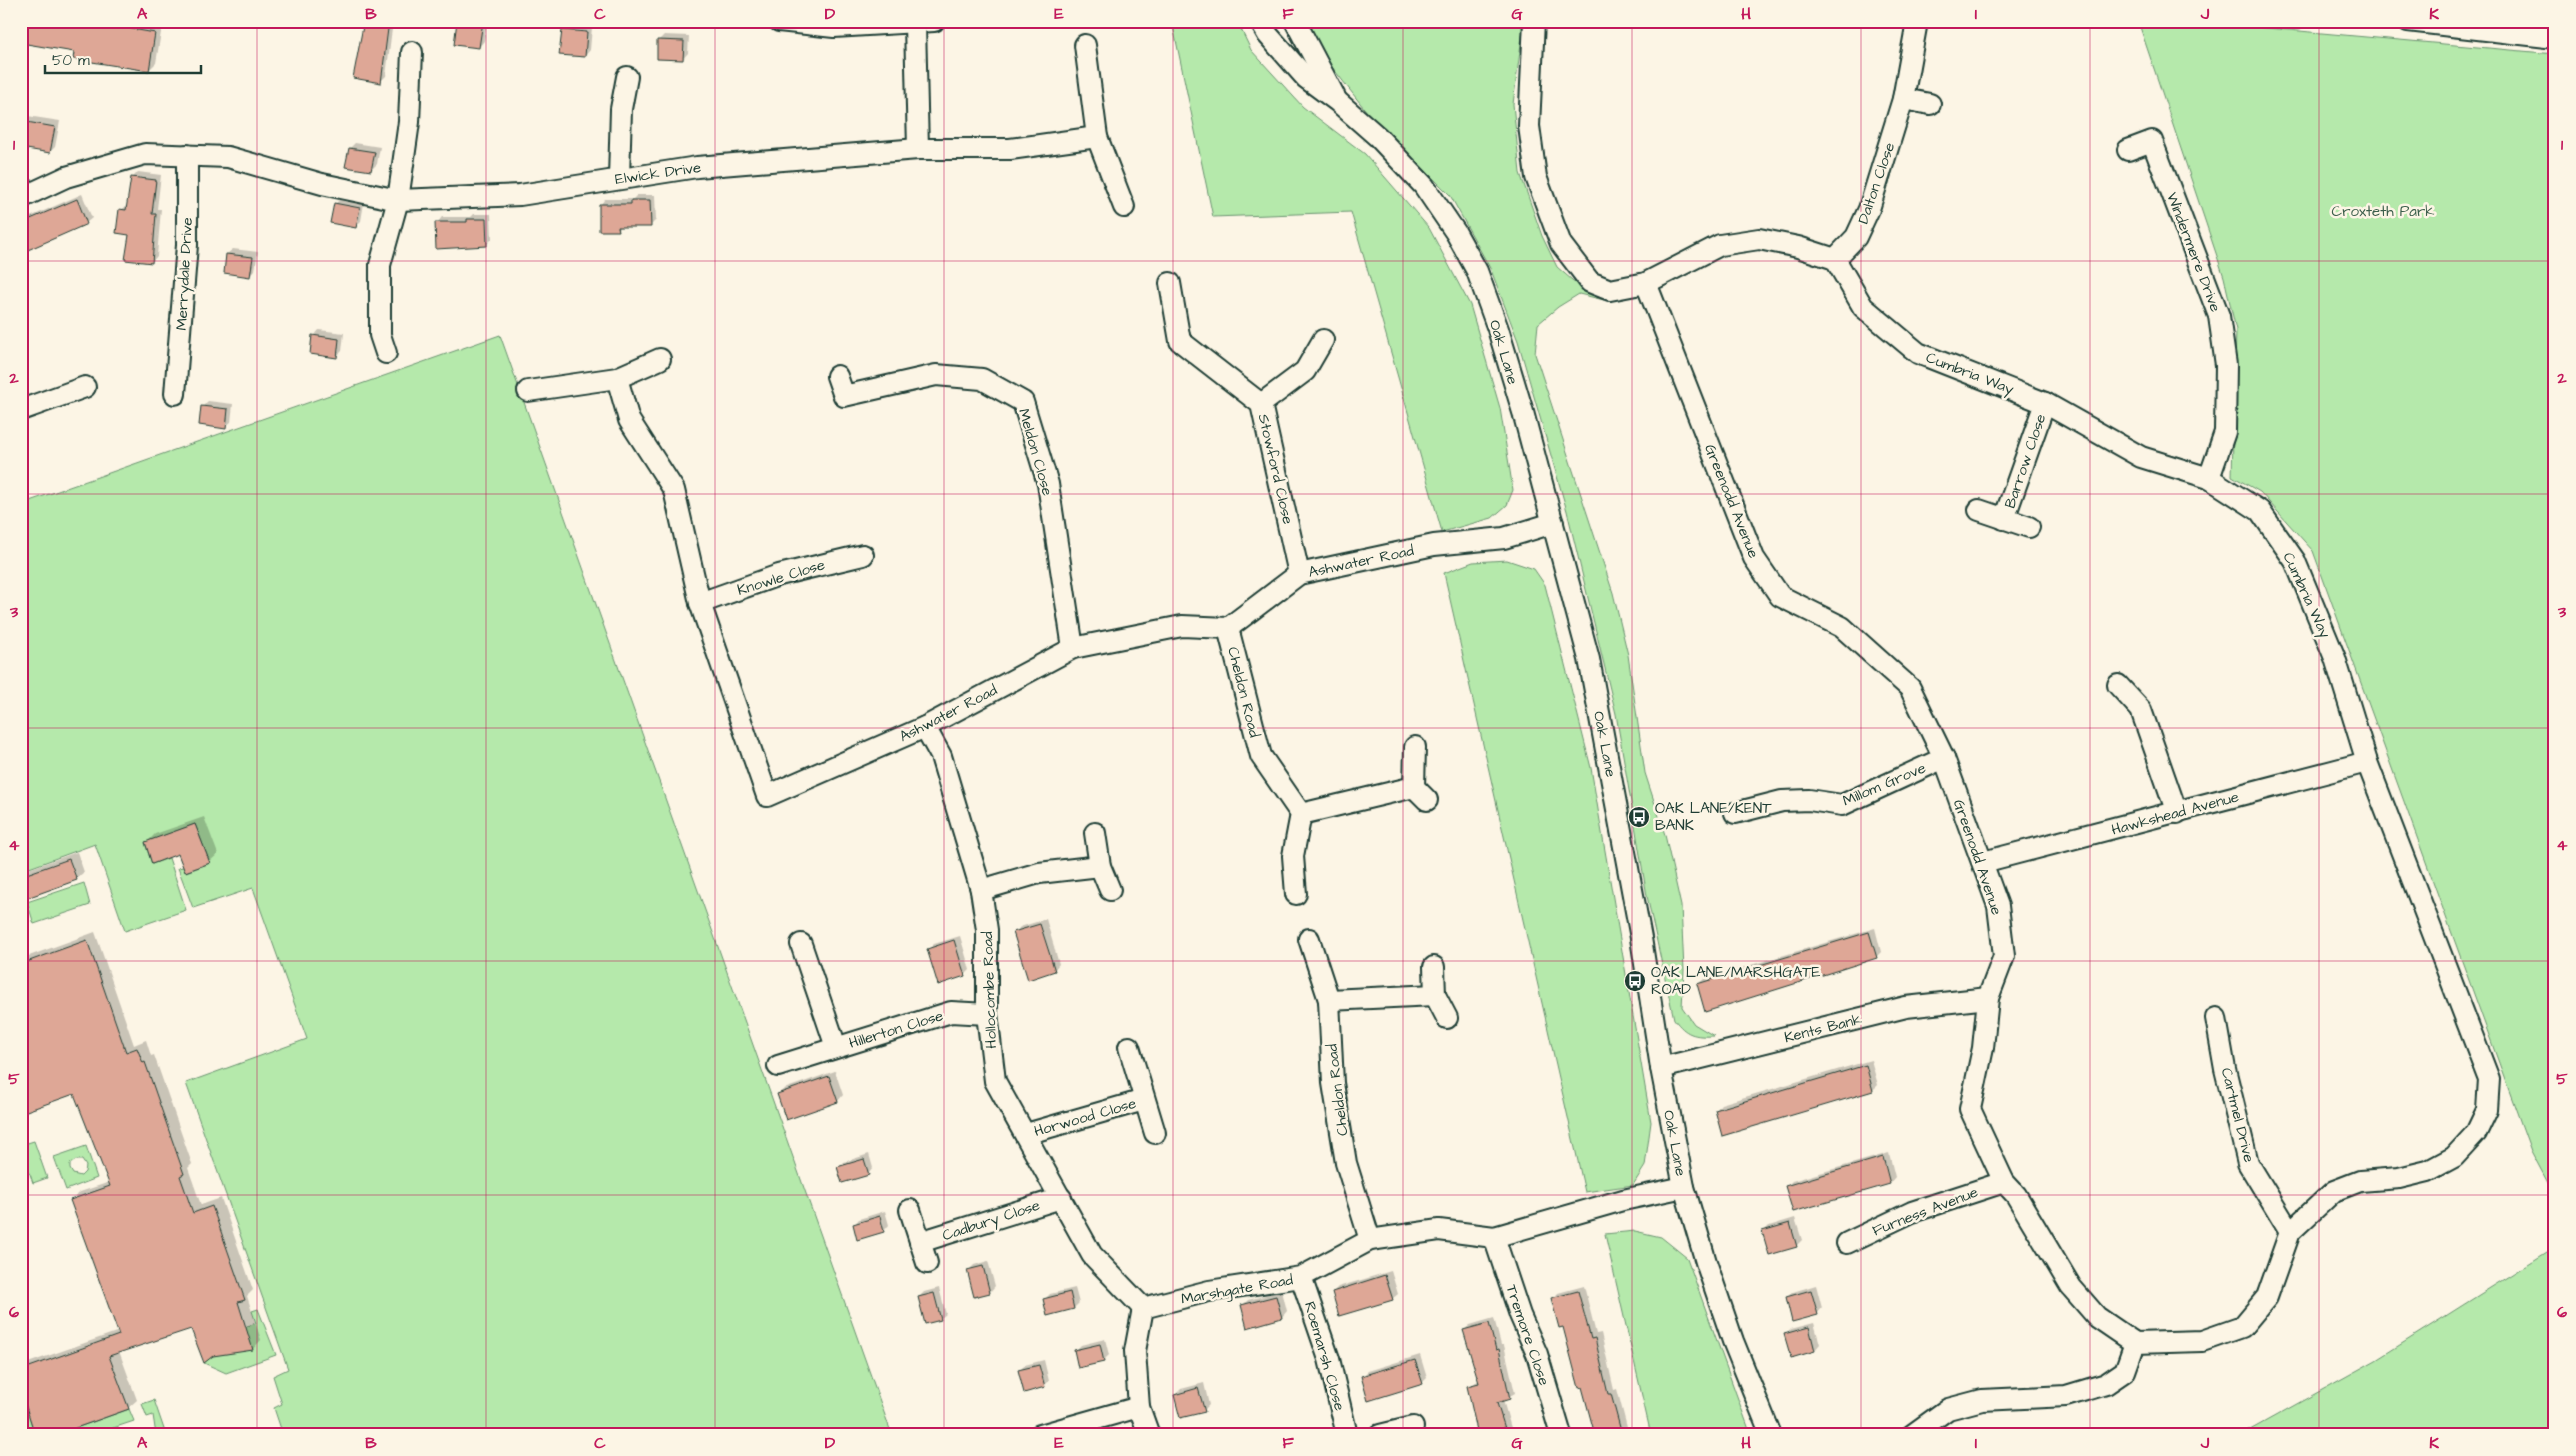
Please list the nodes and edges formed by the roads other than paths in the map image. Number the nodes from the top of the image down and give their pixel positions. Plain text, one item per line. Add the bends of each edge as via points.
1 (779, 21) edge
2 (1260, 21) edge
3 (1295, 21) edge
4 (1534, 21) edge
5 (2408, 21) edge
6 (924, 23) edge
7 (1916, 27) dead end
8 (2555, 38) edge
9 (1085, 45) dead end
10 (412, 52) dead end
11 (628, 77) dead end
12 (1903, 99) junction
13 (1337, 101) junction
14 (1930, 104) dead end
15 (1097, 137) junction
16 (918, 149) junction
17 (2128, 150) dead end
18 (187, 155) junction
19 (619, 178) junction
20 (21, 198) edge
21 (398, 200) junction
22 (1124, 207) dead end
23 (1835, 259) junction
24 (1646, 282) junction
25 (1170, 283) dead end
26 (1323, 340) dead end
27 (386, 353) dead end
28 (660, 359) dead end
29 (837, 376) dead end
30 (617, 378) junction
31 (85, 387) dead end
32 (528, 391) dead end
33 (175, 394) dead end
34 (2045, 402) junction
35 (1261, 404) junction
36 (21, 410) edge
37 (2209, 478) junction
38 (1979, 510) dead end
39 (2004, 519) junction
40 (1553, 523) junction
41 (2029, 527) dead end
42 (863, 555) dead end
43 (1299, 574) junction
44 (700, 603) junction
45 (1228, 628) junction
46 (1073, 648) junction
47 (2118, 685) dead end
48 (925, 727) junction
49 (1415, 747) dead end
50 (1944, 758) junction
51 (2367, 762) junction
52 (1735, 813) dead end
53 (2177, 813) junction
54 (1301, 814) junction
55 (1095, 832) dead end
56 (1983, 862) junction
57 (1100, 866) junction
58 (981, 890) junction
59 (1110, 890) dead end
60 (1296, 894) dead end
61 (1309, 939) dead end
62 (801, 944) dead end
63 (1434, 967) dead end
64 (1435, 995) junction
65 (1988, 998) junction
66 (1329, 1000) junction
67 (987, 1014) junction
68 (1447, 1018) dead end
69 (2216, 1018) dead end
70 (836, 1047) junction
71 (1129, 1048) dead end
72 (778, 1066) dead end
73 (1661, 1068) junction
74 (1144, 1100) junction
75 (1154, 1133) dead end
76 (1026, 1134) junction
77 (2004, 1182) junction
78 (1684, 1187) junction
79 (1061, 1198) junction
80 (910, 1210) dead end
81 (2290, 1232) junction
82 (1494, 1237) junction
83 (1370, 1240) junction
84 (920, 1242) junction
85 (1847, 1243) dead end
86 (927, 1263) dead end
87 (1301, 1277) junction
88 (1143, 1308) junction
89 (2135, 1343) junction
90 (1139, 1408) junction
91 (1413, 1427) dead end
92 (1040, 1435) edge
93 (1149, 1435) edge
94 (1347, 1435) edge
95 (1380, 1435) edge
96 (1561, 1435) edge
97 (1771, 1435) edge
98 (1912, 1435) edge

1 - 6 street via 834,27
2 - 13 street, Oak Lane via 1268,35 1306,78
3 - 13 street, Oak Lane
4 - 24 street via 1528,126 1536,177 1561,244 1590,282 1610,290
5 - 8 street
6 - 16 street
7 - 12 street, Dalton Close
9 - 15 street
10 - 21 street via 409,122
11 - 19 street via 621,109
12 - 14 street
12 - 23 street, Dalton Close via 1870,209 1856,237
13 - 40 street, Oak Lane via 1378,137 1424,186 1456,233 1476,271 1500,338
15 - 16 street, Elwick Drive via 1010,149
15 - 22 street
16 - 19 street, Elwick Drive via 697,167
17 - 37 street, Windermere Drive via 2152,141 2219,316 2226,365 2225,432
18 - 20 street via 144,154 66,177
18 - 21 street via 228,158 322,184
18 - 33 street, Merrydale Drive via 187,245
19 - 21 street, Elwick Drive via 520,195
21 - 27 street via 380,265 380,334
23 - 24 street via 1759,239 1720,245
23 - 34 street, Cumbria Way via 1864,307 1918,353
24 - 50 street, Greenodd Avenue via 1754,558 1780,596 1842,628 1910,688
25 - 35 street, Stowford Close via 1180,341
26 - 35 street via 1305,371
28 - 30 street
29 - 46 street, Meldon Close via 844,396 936,374 982,379 1022,402 1048,484
30 - 32 street
30 - 44 street, Ashwater Road via 629,420 674,490
31 - 36 street
34 - 37 street, Cumbria Way via 2141,457
34 - 39 street, Barrow Close
35 - 43 street, Stowford Close
37 - 51 street, Cumbria Way via 2260,511 2295,561 2335,658
38 - 39 street, Barrow Close
39 - 41 street, Barrow Close
40 - 43 street, Ashwater Road via 1504,538 1434,545
40 - 73 street, Oak Lane via 1592,678 1639,928
42 - 44 street, Knowle Close via 779,575
43 - 45 street, Ashwater Road
44 - 48 street, Ashwater Road via 767,796
45 - 46 street, Ashwater Road via 1182,626
45 - 54 street, Cheldon Road via 1261,756
46 - 48 street, Ashwater Road
47 - 53 street via 2141,710
48 - 58 street, Hollocombe Road via 942,756
49 - 54 street via 1421,794
50 - 52 street, Millom Grove via 1842,805 1809,800 1782,802
50 - 56 street, Greenodd Avenue
51 - 53 street, Hawkshead Avenue
51 - 81 street, Cumbria Way via 2489,1079 2487,1110 2476,1133 2454,1157 2428,1171 2399,1178 2360,1181 2334,1192
53 - 56 street, Hawkshead Avenue
54 - 60 street via 1293,856
55 - 57 street
56 - 65 street, Greenodd Avenue via 1998,906 2004,956
57 - 58 street via 1040,873
57 - 59 street
58 - 67 street, Hollocombe Road via 987,930
61 - 66 street, Cheldon Road
62 - 70 street, Hillerton Close
63 - 64 street
64 - 66 street
64 - 68 street
65 - 73 street, Kents Bank via 1906,1007
65 - 77 street, Greenodd Avenue via 1983,1048 1970,1109
66 - 83 street, Cheldon Road via 1332,1083 1346,1163
67 - 70 street, Hillerton Close via 951,1012
67 - 76 street, Hollocombe Road via 995,1081
69 - 81 street, Cartmel Drive via 2248,1163
70 - 72 street, Hillerton Close
71 - 74 street, Horwood Close
73 - 78 street, Oak Lane
74 - 75 street, Horwood Close
74 - 76 street, Horwood Close
76 - 79 street, Hollocombe Road
77 - 85 street, Furness Avenue via 1912,1212
77 - 89 street, Greenodd Avenue via 2016,1195 2071,1287 2097,1317
78 - 82 street, Marshgate Road via 1623,1200
78 - 97 street, Oak Lane via 1730,1333
79 - 84 street, Cadbury Close
79 - 88 street, Hollocombe Road via 1092,1255
80 - 84 street
81 - 89 street via 2267,1297 2242,1327 2202,1341
82 - 83 street, Marshgate Road via 1438,1230
82 - 96 street, Tremore Close via 1520,1315 1537,1354
83 - 87 street, Marshgate Road
84 - 86 street
87 - 88 street, Marshgate Road via 1208,1290
87 - 94 street, Roemarsh Close via 1329,1359
88 - 90 street via 1135,1350
89 - 98 street via 2125,1371 2106,1384 2066,1396 1982,1400 1948,1409
90 - 92 street
90 - 93 street
91 - 95 street

